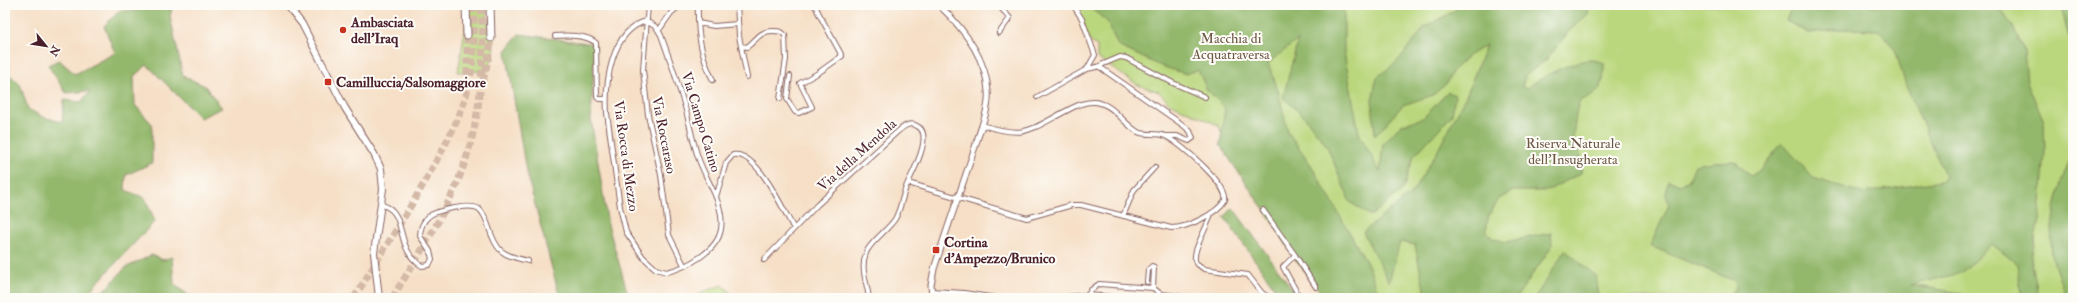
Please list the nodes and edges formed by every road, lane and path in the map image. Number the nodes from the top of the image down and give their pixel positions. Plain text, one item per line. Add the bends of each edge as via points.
1 (287, 5) edge
2 (466, 5) edge
3 (490, 5) edge
4 (648, 5) edge
5 (681, 5) edge
6 (698, 5) edge
7 (736, 5) edge
8 (815, 5) edge
9 (938, 5) edge
10 (998, 5) edge
11 (1073, 5) edge
12 (646, 21) junction
13 (698, 23) junction
14 (738, 24) junction
15 (659, 30) junction
16 (998, 33) dead end
17 (467, 35) tunnel mouth
18 (555, 36) dead end
19 (491, 38) tunnel mouth
20 (741, 46) junction
21 (1101, 66) junction
22 (1087, 69) junction
23 (790, 76) dead end
24 (747, 77) dead end
25 (713, 80) dead end
26 (1037, 97) dead end
27 (1204, 97) dead end
28 (606, 99) junction
29 (780, 99) dead end
30 (982, 125) junction
31 (1166, 136) junction
32 (1155, 167) dead end
33 (908, 183) junction
34 (716, 198) junction
35 (958, 198) junction
36 (381, 205) junction
37 (1262, 210) dead end
38 (1211, 213) junction
39 (1123, 216) junction
40 (794, 229) junction
41 (1295, 255) junction
42 (764, 260) dead end
43 (528, 261) dead end
44 (684, 265) junction
45 (1147, 282) dead end
46 (1316, 287) dead end
47 (1153, 288) junction
48 (931, 291) junction
49 (1088, 295) junction
50 (1178, 296) dead end
51 (379, 298) edge
52 (869, 298) edge
53 (932, 298) edge
54 (996, 298) edge
55 (1055, 298) edge
56 (1128, 298) edge
57 (1270, 298) edge
58 (1300, 298) edge

1 - 36 main road via 302,24 345,108 378,160 383,178
2 - 17 highway
3 - 19 highway
4 - 12 street, Via Roccaraso
5 - 15 street via 671,13
6 - 13 street
7 - 14 street
8 - 23 street via 842,56 800,84 812,107 801,113 795,112 788,100
9 - 30 street via 966,36 986,76 989,97
10 - 16 street via 1010,18
11 - 22 street via 1082,19 1095,55
12 - 15 street
12 - 28 street, Via Rocca di Mezzo via 633,27 620,42 609,76
12 - 44 street, Via Roccaraso via 643,70 648,115 661,175 669,235
13 - 14 street via 714,26
13 - 25 street via 704,60
14 - 20 street
15 - 34 street, Via Campo Catino via 680,91 698,159
18 - 28 street via 579,37 596,43 597,97
20 - 24 street
20 - 29 street via 747,47 760,34 767,31 780,31 785,35 786,59
21 - 22 street
21 - 27 street via 1126,58
21 - 31 street via 1117,81 1183,125 1193,137 1190,141 1177,136
22 - 26 street
28 - 44 street, Via Rocca di Mezzo via 619,200 629,239 638,252 660,271 669,271
30 - 31 street via 1008,133 1022,132 1076,106 1097,102 1110,107 1137,131
30 - 35 street
31 - 38 street via 1184,148 1223,188 1226,200
32 - 39 street via 1134,190
33 - 35 street
33 - 40 street, Via della Mendola via 923,144 922,130 915,125 908,125 896,133
33 - 52 street, Via della Mendola via 896,217 868,248 865,255 864,272
34 - 40 street via 727,160 733,155 741,155 750,160 765,178
34 - 44 street, Via Campo Catino via 721,217 719,237 703,255
35 - 39 street via 1027,218 1076,204
35 - 48 street via 934,269
36 - 43 street via 391,208 397,214 403,244 415,261 422,266 428,265 432,259 420,236 426,219 431,214 466,206 483,213 500,252
36 - 51 main road via 374,253
37 - 41 street
38 - 39 street via 1192,224 1175,228
38 - 57 street via 1194,255 1196,263 1204,269 1248,274 1262,293
40 - 42 street, Via della Mendola
41 - 46 street
41 - 58 street via 1283,267
45 - 47 street via 1148,270 1152,266
47 - 49 street via 1099,284
47 - 50 street via 1161,294
48 - 53 street
48 - 54 street
49 - 55 street
49 - 56 street

